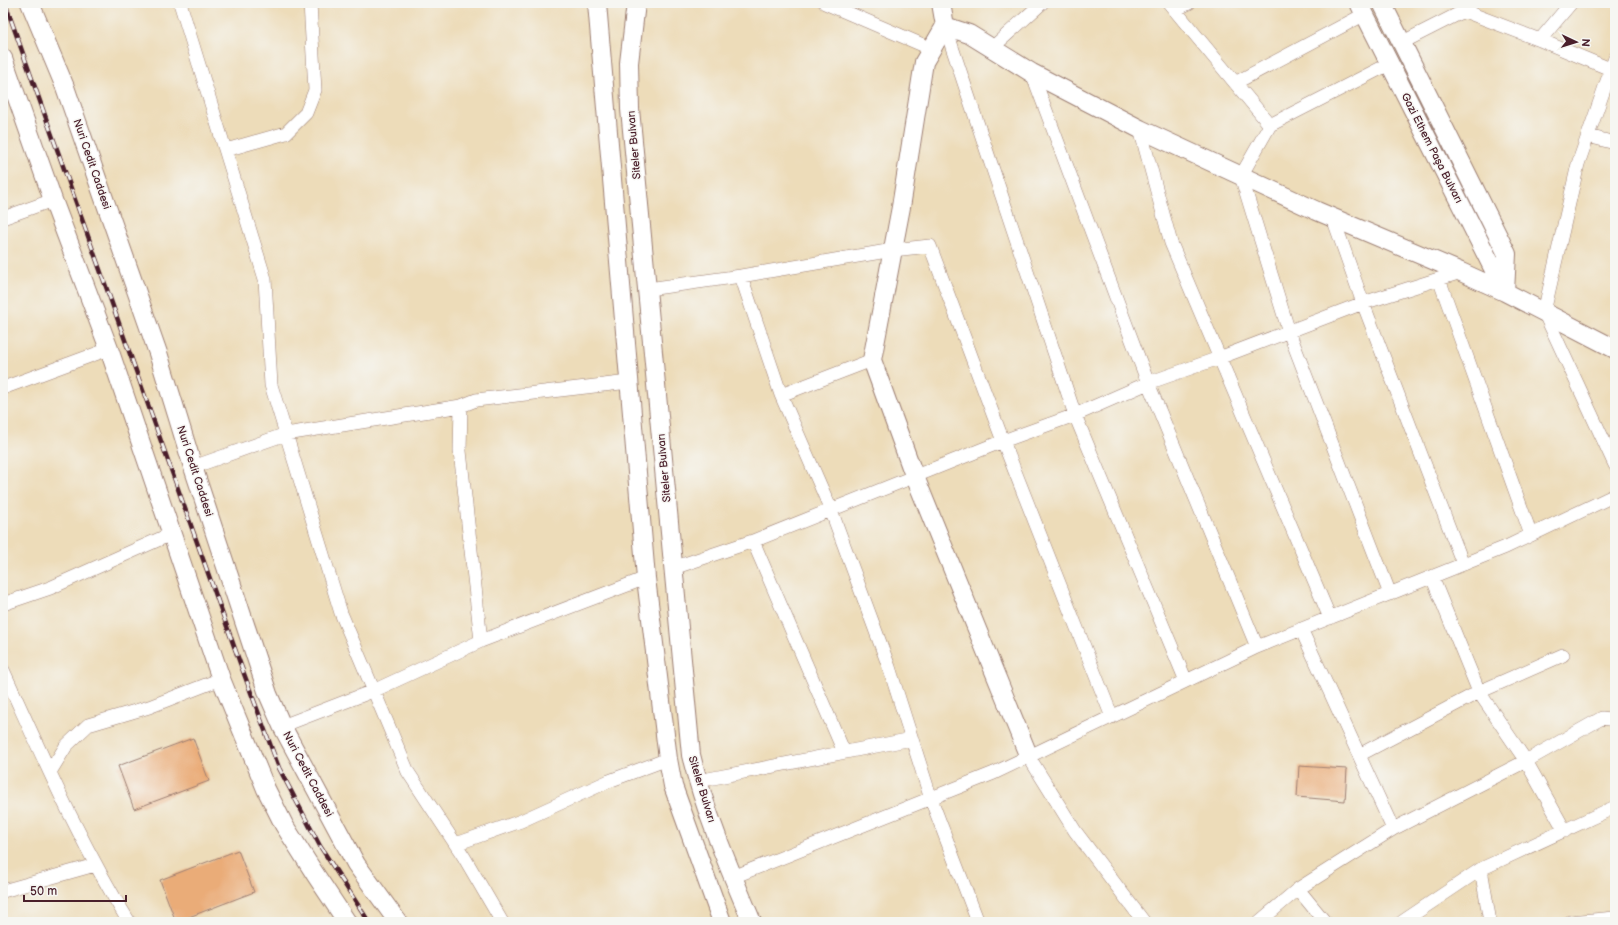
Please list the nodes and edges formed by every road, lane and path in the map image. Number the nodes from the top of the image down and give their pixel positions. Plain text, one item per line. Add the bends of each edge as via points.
1 (30, 3) edge
2 (180, 3) edge
3 (310, 3) edge
4 (597, 3) edge
5 (636, 3) edge
6 (824, 3) edge
7 (941, 3) edge
8 (1042, 3) edge
9 (1189, 3) edge
10 (1382, 3) edge
11 (1571, 3) edge
12 (1172, 7) edge
13 (1467, 7) edge
14 (1362, 8) edge
15 (945, 26) junction
16 (1540, 40) junction
17 (1401, 43) junction
18 (992, 48) junction
19 (932, 49) junction
20 (3, 58) edge
21 (1389, 64) junction
22 (1614, 66) edge
23 (1032, 73) junction
24 (1235, 83) junction
25 (1270, 126) junction
26 (1140, 129) junction
27 (1588, 136) junction
28 (1615, 143) edge
29 (226, 150) junction
30 (1241, 176) junction
31 (53, 200) junction
32 (3, 218) edge
33 (1333, 218) junction
34 (893, 250) junction
35 (1461, 272) junction
36 (741, 276) junction
37 (1439, 279) junction
38 (648, 289) junction
39 (1505, 292) junction
40 (1363, 303) junction
41 (1544, 312) junction
42 (1289, 332) junction
43 (108, 349) junction
44 (1615, 349) edge
45 (1219, 358) junction
46 (872, 360) junction
47 (629, 382) junction
48 (1148, 383) junction
49 (3, 388) edge
50 (781, 396) junction
51 (461, 406) junction
52 (1075, 415) junction
53 (286, 434) junction
54 (1003, 441) junction
55 (1615, 465) edge
56 (193, 467) junction
57 (915, 476) junction
58 (1615, 495) edge
59 (831, 510) junction
60 (171, 534) junction
61 (1531, 535) junction
62 (753, 541) junction
63 (1463, 564) junction
64 (673, 568) junction
65 (1432, 577) junction
66 (646, 578) junction
67 (1390, 594) junction
68 (3, 604) edge
69 (1330, 618) junction
70 (1301, 629) junction
71 (481, 641) junction
72 (1257, 647) junction
73 (1563, 655) dead end
74 (3, 670) edge
75 (221, 679) junction
76 (1186, 681) junction
77 (373, 691) junction
78 (1479, 692) junction
79 (1112, 716) junction
80 (1615, 720) edge
81 (282, 726) junction
82 (912, 739) junction
83 (844, 752) junction
84 (1359, 755) junction
85 (1029, 757) junction
86 (668, 759) junction
87 (1526, 761) junction
88 (50, 772) junction
89 (698, 781) junction
90 (931, 799) junction
91 (1615, 807) edge
92 (1393, 829) junction
93 (1565, 831) junction
94 (456, 844) junction
95 (95, 865) junction
96 (1482, 869) junction
97 (732, 877) junction
98 (1298, 889) junction
99 (3, 891) edge
100 (1615, 918) edge
101 (129, 922) edge
102 (347, 922) edge
103 (398, 922) edge
104 (502, 922) edge
105 (722, 922) edge
106 (752, 922) edge
107 (978, 922) edge
108 (1144, 922) edge
109 (1259, 922) edge
110 (1325, 922) edge
111 (1402, 922) edge
112 (1490, 922) edge
113 (1570, 922) edge

1 - 56 street, Nuri Cedit Caddesi via 65,87 155,346
2 - 29 street
3 - 29 street via 315,90 306,113 286,132
4 - 47 street
5 - 38 street, Siteler Bulvarı via 629,63 630,109
6 - 19 street
7 - 15 street
8 - 18 street
9 - 12 street
10 - 17 street, Gazi Ethem Paşa Bulvarı
11 - 16 street
12 - 24 street
13 - 16 street
13 - 17 street
14 - 21 street, Gazi Ethem Paşa Bulvarı
14 - 24 street
15 - 18 street via 969,34
15 - 19 street
15 - 52 street
16 - 22 street
17 - 39 street, Gazi Ethem Paşa Bulvarı via 1507,254
18 - 23 street
19 - 34 street via 924,62
20 - 31 street
21 - 25 street
21 - 39 street, Gazi Ethem Paşa Bulvarı
22 - 27 street
23 - 26 street
23 - 48 street
24 - 25 street
25 - 30 street
26 - 30 street
26 - 45 street via 1171,243
27 - 28 street
27 - 41 street via 1578,164
29 - 53 street via 265,279 271,385
30 - 33 street
30 - 42 street
31 - 32 street
31 - 43 street
33 - 35 street
33 - 40 street
34 - 36 street
34 - 46 street
34 - 54 street via 930,246
35 - 37 street
35 - 39 street
36 - 38 street
36 - 50 street
37 - 40 street
37 - 61 street
38 - 64 street, Siteler Bulvarı
39 - 41 street
40 - 42 street
40 - 63 street
41 - 44 street
41 - 55 street
42 - 45 street
42 - 67 street
43 - 49 street
43 - 60 street
45 - 48 street
45 - 69 street
46 - 50 street
46 - 57 street
47 - 51 street via 476,400
47 - 66 street
48 - 52 street
48 - 72 street
50 - 59 street
51 - 53 street
51 - 71 street via 460,451
52 - 54 street
52 - 76 street
53 - 56 street
53 - 77 street via 341,613
54 - 57 street
54 - 79 street
56 - 81 street, Nuri Cedit Caddesi via 268,694
57 - 59 street
57 - 85 street
58 - 61 street
59 - 62 street
59 - 82 street
60 - 68 street via 50,588
60 - 75 street
61 - 63 street
62 - 64 street
62 - 83 street
63 - 65 street
64 - 89 street, Siteler Bulvarı via 691,755
65 - 67 street
65 - 78 street
66 - 71 street
66 - 86 street
67 - 69 street
69 - 70 street
70 - 72 street
70 - 84 street
71 - 77 street
72 - 76 street
73 - 78 street
74 - 88 street
75 - 88 street via 149,707 88,725 66,746
75 - 102 street via 266,789 284,825
76 - 79 street
77 - 81 street
77 - 94 street via 408,772
78 - 84 street
78 - 87 street
79 - 85 street
80 - 87 street via 1602,718
81 - 103 street, Nuri Cedit Caddesi via 356,864
82 - 83 street
82 - 90 street
83 - 89 street
84 - 92 street
85 - 90 street
85 - 108 street via 1075,831
86 - 94 street via 521,821
86 - 105 street via 673,786
87 - 92 street
87 - 93 street
88 - 95 street
89 - 97 street, Siteler Bulvarı
90 - 97 street
90 - 107 street
91 - 93 street
92 - 98 street
93 - 96 street
94 - 104 street
95 - 99 street
95 - 101 street
96 - 111 street
96 - 112 street
97 - 106 street, Siteler Bulvarı
98 - 109 street
98 - 110 street
100 - 113 street

